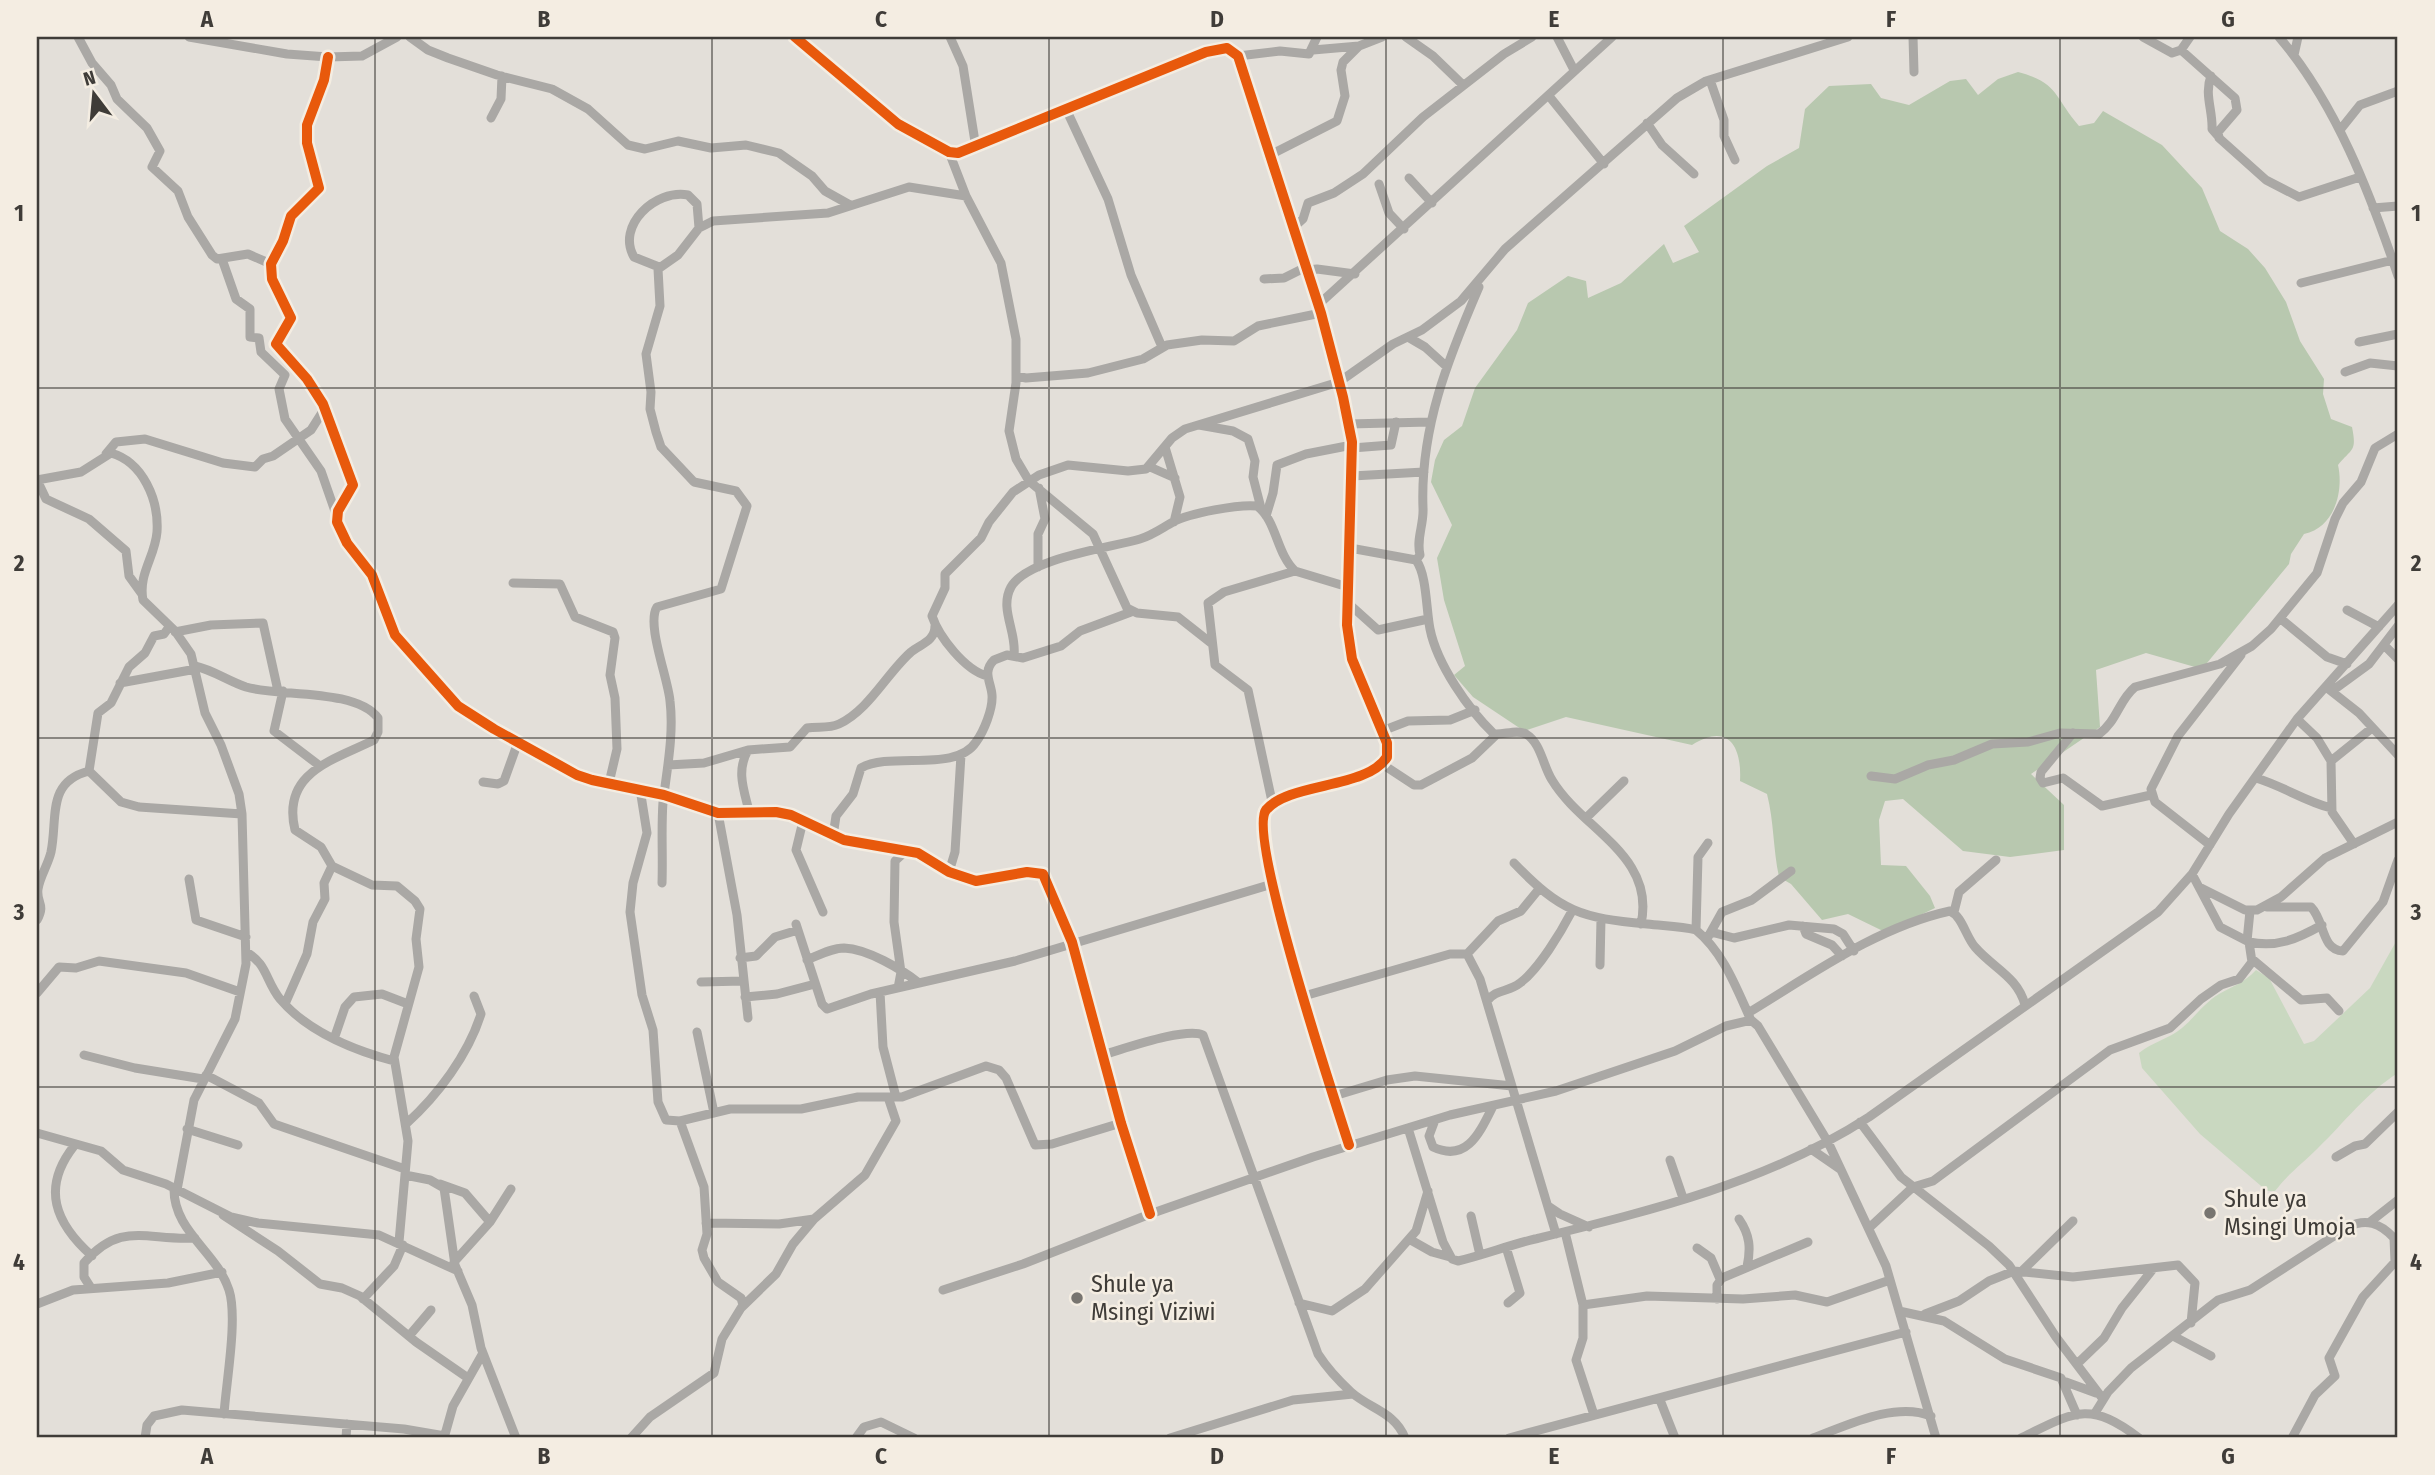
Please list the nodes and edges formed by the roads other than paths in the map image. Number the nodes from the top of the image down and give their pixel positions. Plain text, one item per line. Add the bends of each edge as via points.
1 (78, 37) edge
2 (189, 37) edge
3 (397, 37) edge
4 (410, 37) edge
5 (795, 37) edge
6 (950, 37) edge
7 (1317, 37) edge
8 (1382, 37) edge
9 (1406, 37) edge
10 (1532, 37) edge
11 (1557, 37) edge
12 (1612, 37) edge
13 (1848, 37) edge
14 (1913, 37) edge
15 (2143, 37) edge
16 (2190, 37) edge
17 (2279, 37) edge
18 (2298, 37) edge
19 (1359, 46) junction
20 (1313, 50) junction
21 (2181, 50) junction
22 (2294, 55) junction
23 (1238, 56) junction
24 (328, 57) junction
25 (1574, 70) junction
26 (1914, 72) dead end
27 (502, 76) junction
28 (2211, 76) junction
29 (1710, 80) junction
30 (1463, 86) junction
31 (2398, 91) edge
32 (1549, 96) junction
33 (1066, 109) junction
34 (491, 118) dead end
35 (1647, 123) junction
36 (2340, 130) junction
37 (2219, 137) junction
38 (976, 148) junction
39 (949, 152) junction
40 (1270, 155) junction
41 (1735, 160) dead end
42 (1604, 164) junction
43 (1694, 174) dead end
44 (2360, 177) junction
45 (1409, 178) dead end
46 (1379, 184) dead end
47 (966, 196) junction
48 (1432, 203) junction
49 (850, 205) junction
50 (2398, 206) edge
51 (2374, 208) junction
52 (1294, 227) junction
53 (699, 228) junction
54 (1404, 229) junction
55 (222, 259) junction
56 (2395, 261) edge
57 (271, 264) junction
58 (659, 267) junction
59 (1307, 269) junction
60 (1355, 274) junction
61 (2398, 276) edge
62 (1265, 279) dead end
63 (1482, 279) junction
64 (2301, 283) dead end
65 (1320, 309) junction
66 (2398, 334) edge
67 (1408, 337) junction
68 (2359, 342) dead end
69 (1162, 347) junction
70 (1446, 366) junction
71 (2398, 366) edge
72 (2346, 372) dead end
73 (1016, 376) junction
74 (1339, 382) junction
75 (325, 408) junction
76 (1396, 422) junction
77 (1429, 422) junction
78 (1349, 424) junction
79 (1198, 425) junction
80 (2398, 434) edge
81 (299, 439) junction
82 (1165, 447) junction
83 (1352, 447) junction
84 (105, 455) junction
85 (1150, 467) junction
86 (1424, 472) junction
87 (1352, 476) junction
88 (1175, 478) junction
89 (37, 480) edge
90 (1029, 481) junction
91 (1039, 488) junction
92 (1263, 512) junction
93 (337, 517) junction
94 (1174, 522) junction
95 (1350, 548) junction
96 (1101, 550) junction
97 (1416, 560) junction
98 (1038, 567) junction
99 (1295, 571) junction
100 (513, 583) dead end
101 (1348, 587) junction
102 (142, 594) junction
103 (1348, 603) junction
104 (2398, 605) edge
105 (2347, 610) dead end
106 (1131, 612) junction
107 (1208, 616) junction
108 (1428, 619) junction
109 (2281, 619) junction
110 (1187, 621) junction
111 (935, 626) junction
112 (2398, 626) edge
113 (2379, 627) junction
114 (172, 629) junction
115 (1211, 642) junction
116 (2385, 646) junction
117 (2245, 650) junction
118 (1014, 655) junction
119 (2398, 659) edge
120 (2347, 664) junction
121 (195, 667) junction
122 (987, 676) junction
123 (120, 683) junction
124 (2329, 689) junction
125 (280, 691) junction
126 (1475, 710) junction
127 (2297, 719) junction
128 (2372, 728) junction
129 (1382, 731) junction
130 (2073, 733) junction
131 (1496, 735) junction
132 (518, 742) junction
133 (748, 750) junction
134 (961, 755) junction
135 (2398, 755) edge
136 (2331, 761) junction
137 (1382, 764) junction
138 (668, 765) junction
139 (320, 766) junction
140 (89, 771) junction
141 (1871, 776) dead end
142 (2256, 778) junction
143 (1624, 780) dead end
144 (482, 782) dead end
145 (609, 783) junction
146 (640, 789) junction
147 (664, 794) junction
148 (2151, 795) junction
149 (1273, 806) junction
150 (2331, 808) junction
151 (750, 811) junction
152 (718, 813) junction
153 (242, 814) junction
154 (1586, 818) junction
155 (803, 821) junction
156 (2398, 822) edge
157 (833, 836) junction
158 (1709, 843) dead end
159 (2354, 844) junction
160 (2210, 845) junction
161 (908, 849) junction
162 (1996, 860) dead end
163 (2398, 860) edge
164 (1514, 863) dead end
165 (332, 866) junction
166 (1791, 871) dead end
167 (949, 873) junction
168 (2192, 874) junction
169 (189, 879) dead end
170 (662, 883) dead end
171 (1272, 884) junction
172 (2201, 888) junction
173 (1539, 889) junction
174 (2267, 907) junction
175 (1572, 911) junction
176 (2250, 911) junction
177 (823, 912) dead end
178 (1954, 912) junction
179 (1601, 919) junction
180 (37, 920) edge
181 (1641, 924) junction
182 (2322, 925) junction
183 (1804, 926) junction
184 (1696, 930) junction
185 (1709, 935) junction
186 (246, 937) junction
187 (1072, 942) junction
188 (2248, 942) junction
189 (1854, 951) junction
190 (246, 952) junction
191 (1467, 954) junction
192 (1842, 956) junction
193 (740, 958) junction
194 (2252, 959) junction
195 (807, 960) junction
196 (1600, 965) dead end
197 (901, 972) junction
198 (743, 981) junction
199 (701, 982) dead end
200 (919, 983) junction
201 (815, 984) junction
202 (898, 988) junction
203 (240, 992) junction
204 (880, 992) junction
205 (37, 993) edge
206 (474, 996) dead end
207 (1304, 996) junction
208 (745, 997) junction
209 (1487, 1001) junction
210 (285, 1004) junction
211 (408, 1004) junction
212 (2025, 1006) junction
213 (2339, 1012) dead end
214 (1749, 1016) junction
215 (748, 1018) dead end
216 (697, 1032) dead end
217 (334, 1039) junction
218 (84, 1055) dead end
219 (1102, 1055) junction
220 (394, 1061) junction
221 (204, 1077) junction
222 (1512, 1086) junction
223 (1334, 1096) junction
224 (892, 1097) junction
225 (1517, 1101) junction
226 (1493, 1106) junction
227 (2398, 1112) edge
228 (714, 1113) junction
229 (1435, 1119) junction
230 (680, 1121) junction
231 (1860, 1122) junction
232 (1121, 1123) junction
233 (405, 1124) junction
234 (1408, 1128) junction
235 (187, 1129) junction
236 (37, 1133) edge
237 (1828, 1142) junction
238 (238, 1145) dead end
239 (1349, 1145) junction
240 (74, 1146) junction
241 (1811, 1149) junction
242 (2336, 1157) dead end
243 (1670, 1160) dead end
244 (1841, 1170) junction
245 (405, 1172) junction
246 (1254, 1178) junction
247 (440, 1184) junction
248 (1913, 1187) junction
249 (176, 1189) junction
250 (511, 1189) dead end
251 (1428, 1191) junction
252 (1683, 1198) junction
253 (2398, 1200) edge
254 (1548, 1206) junction
255 (2394, 1210) edge
256 (219, 1211) junction
257 (1150, 1214) junction
258 (1471, 1216) dead end
259 (814, 1219) junction
260 (1738, 1219) dead end
261 (2073, 1221) dead end
262 (490, 1222) junction
263 (2370, 1222) junction
264 (706, 1223) junction
265 (1589, 1227) junction
266 (1868, 1228) junction
267 (1560, 1233) junction
268 (195, 1238) junction
269 (1409, 1239) junction
270 (1808, 1242) dead end
271 (401, 1244) junction
272 (1506, 1247) junction
273 (1697, 1248) dead end
274 (1480, 1255) junction
275 (92, 1256) junction
276 (1450, 1257) junction
277 (456, 1266) junction
278 (1747, 1267) junction
279 (2153, 1269) junction
280 (2018, 1271) junction
281 (222, 1272) junction
282 (1720, 1279) junction
283 (1891, 1280) junction
284 (91, 1287) junction
285 (943, 1290) dead end
286 (1717, 1298) junction
287 (363, 1299) junction
288 (1298, 1303) junction
289 (1508, 1303) dead end
290 (37, 1304) edge
291 (743, 1305) junction
292 (1583, 1305) junction
293 (431, 1310) dead end
294 (1899, 1311) junction
295 (1924, 1314) junction
296 (2192, 1323) junction
297 (1906, 1332) junction
298 (409, 1336) junction
299 (2175, 1337) junction
300 (483, 1353) junction
301 (2211, 1356) dead end
302 (2077, 1364) junction
303 (468, 1378) junction
304 (2066, 1382) junction
305 (1353, 1394) junction
306 (2102, 1398) junction
307 (1660, 1399) junction
308 (2095, 1412) junction
309 (224, 1415) junction
310 (1594, 1415) junction
311 (2077, 1415) junction
312 (1931, 1416) junction
313 (347, 1424) junction
314 (445, 1437) edge
315 (145, 1438) edge
316 (346, 1438) edge
317 (516, 1438) edge
318 (631, 1438) edge
319 (856, 1438) edge
320 (914, 1438) edge
321 (1170, 1438) edge
322 (1405, 1438) edge
323 (1508, 1438) edge
324 (1675, 1438) edge
325 (1813, 1438) edge
326 (1936, 1438) edge
327 (2021, 1438) edge
328 (2139, 1438) edge
329 (2292, 1438) edge

1 - 55 street via 117,99 153,135 160,150 153,170 178,191 208,249
2 - 24 street
3 - 24 street via 362,56
4 - 27 street via 428,50
5 - 39 street via 882,112
6 - 38 street via 963,66
7 - 20 street
8 - 19 street
9 - 30 street
10 - 30 street
11 - 25 street
12 - 25 street
13 - 29 street
14 - 26 street
15 - 21 street via 2172,53
16 - 21 street
17 - 22 street
18 - 22 street
19 - 20 street
19 - 40 street via 1343,62 1345,96 1338,121
20 - 23 street via 1309,54 1280,51
21 - 28 street
22 - 36 street
23 - 33 street via 1227,48 1206,52
23 - 40 street
24 - 57 street via 306,125 319,187 290,216
25 - 32 street
27 - 34 street via 501,99
27 - 49 street via 552,89 588,109 621,140 637,148 678,141 711,148 746,145 779,153
28 - 37 street via 2207,95 2212,129
28 - 37 street via 2238,105
29 - 35 street via 1677,98
29 - 41 street
30 - 52 street via 1363,174 1334,193 1308,202 1303,219
31 - 36 street via 2360,105
32 - 42 street
32 - 48 street
33 - 38 street
33 - 69 street via 1108,199 1131,275
35 - 42 street
35 - 43 street via 1662,145
36 - 44 street
37 - 44 street via 2266,180 2291,195 2316,193
38 - 39 street
39 - 47 street
40 - 52 street
42 - 63 street via 1505,249
44 - 51 street
45 - 48 street
46 - 54 street via 1389,213
47 - 49 street via 909,187
47 - 73 street via 1001,263 1016,339
48 - 54 street
49 - 53 street via 810,215 713,221
50 - 51 street
51 - 56 street
52 - 59 street
53 - 58 street via 678,255
53 - 58 street via 697,204 688,195 665,195 649,204 637,220 629,245 634,257
54 - 60 street
55 - 57 street via 247,254
55 - 81 street via 236,299 250,309 250,337 260,339 261,352 285,375 279,392 285,419
56 - 61 street
56 - 64 street
57 - 75 street via 272,279 291,318 276,344
58 - 138 street via 660,306 646,354 650,409 661,447 694,482 736,491 747,506 721,589 657,607 654,612 670,702
59 - 60 street
59 - 62 street
59 - 65 street
60 - 65 street
63 - 67 street via 1461,301
63 - 70 street
65 - 69 street via 1258,326 1234,341
65 - 74 street
66 - 68 street
67 - 70 street
67 - 74 street
69 - 73 street via 1143,359 1088,373
70 - 77 street
71 - 72 street via 2370,363
73 - 90 street via 1009,436
74 - 78 street
74 - 79 street
75 - 81 street
75 - 93 street via 352,485
76 - 77 street
76 - 78 street
76 - 83 street via 1391,445
77 - 86 street
78 - 83 street
79 - 82 street via 1178,433
79 - 92 street via 1247,437
80 - 109 street via 2375,449 2361,481 2343,503 2317,573
81 - 84 street via 253,468 145,439 116,442
81 - 93 street via 321,471
82 - 85 street
82 - 88 street
83 - 87 street
83 - 92 street via 1306,454 1275,467 1273,493
84 - 89 street via 81,472
84 - 102 street via 122,456 136,466 151,497 157,532 142,574
85 - 88 street
85 - 90 street via 1128,471 1068,465
86 - 87 street
86 - 97 street via 1420,555
87 - 95 street
88 - 94 street via 1180,502
89 - 102 street via 46,499 89,519 126,551 129,576
90 - 91 street
90 - 111 street via 1005,501 981,538 945,574 945,588 932,616
91 - 96 street via 1087,526
91 - 98 street via 1045,519 1038,534
92 - 94 street via 1247,506
92 - 99 street via 1283,560
93 - 132 street via 346,543 372,575 398,642 458,706
94 - 96 street via 1143,538
95 - 97 street
95 - 101 street
96 - 98 street
96 - 106 street via 1119,596
97 - 108 street via 1422,571
98 - 118 street via 1013,584 1006,601
99 - 101 street
99 - 107 street via 1213,598
100 - 145 street via 561,583 575,617 613,632 610,675 617,748
101 - 103 street
102 - 114 street via 146,606
103 - 108 street via 1378,630
103 - 129 street via 1352,659
104 - 113 street
105 - 113 street
106 - 110 street via 1173,615
106 - 118 street via 1080,631 1061,646 1023,658
107 - 110 street
107 - 115 street
108 - 126 street via 1438,660
109 - 117 street
109 - 120 street via 2327,657
110 - 115 street
111 - 122 street via 971,667
111 - 133 street via 924,646 905,659 847,719 829,727 807,728 790,747
112 - 116 street
113 - 120 street
114 - 121 street
114 - 123 street via 154,636
114 - 125 street via 264,623
115 - 149 street via 1215,666 1248,690
116 - 119 street
116 - 124 street via 2362,670
117 - 130 street via 2206,669 2135,687 2103,731
117 - 148 street via 2168,751
118 - 122 street via 994,660
120 - 124 street
121 - 123 street
121 - 125 street via 246,687
121 - 153 street via 205,713 239,793
122 - 134 street via 992,694 988,714 977,741
123 - 140 street via 111,703 98,713
124 - 127 street
124 - 128 street
125 - 139 street via 274,731
125 - 139 street via 335,698 378,718 374,740
126 - 129 street via 1450,720 1408,721
126 - 131 street
127 - 136 street via 2317,738
127 - 142 street
128 - 135 street
128 - 136 street
129 - 137 street via 1387,743
130 - 141 street via 1981,747 1895,779
130 - 148 street via 2041,772 2043,783 2065,779 2102,806
131 - 137 street via 1472,758 1421,785
131 - 154 street via 1519,732 1533,740 1552,780
132 - 144 street via 505,781
132 - 145 street via 577,775
133 - 138 street via 704,763
133 - 151 street via 741,774
134 - 157 street via 861,768 853,794 836,816
134 - 167 street via 955,852
136 - 150 street
137 - 149 street
138 - 147 street
139 - 165 street via 299,784 293,821 295,830 321,847
140 - 153 street via 121,802
140 - 180 street via 69,778 60,792 50,858 38,887 42,905
142 - 150 street
142 - 160 street
143 - 154 street
145 - 146 street
146 - 147 street
146 - 230 street via 647,833 630,912 642,995 653,1030 658,1102 666,1120
147 - 152 street
147 - 170 street
148 - 160 street
149 - 171 street via 1262,821
150 - 159 street
151 - 152 street
151 - 155 street via 776,812
152 - 193 street
153 - 186 street
154 - 181 street via 1638,877 1644,894
155 - 157 street
155 - 177 street via 796,850
156 - 159 street
157 - 161 street via 881,848
158 - 184 street via 1698,858
159 - 174 street via 2325,858
160 - 168 street
161 - 167 street
161 - 197 street via 896,858 895,869 894,922
162 - 178 street via 1959,892
163 - 182 street via 2383,902 2346,949 2339,952 2326,941
164 - 173 street
165 - 210 street via 307,954
165 - 211 street via 372,885 397,886 419,906 419,967
166 - 185 street via 1752,900 1722,912
167 - 187 street via 985,881 1027,872 1043,874
168 - 172 street
168 - 212 street via 2148,920
169 - 186 street via 196,920
171 - 187 street
171 - 207 street
172 - 176 street
172 - 188 street via 2220,927
173 - 175 street
173 - 191 street via 1521,911 1498,921
174 - 176 street
174 - 182 street via 2308,905 2320,916
175 - 179 street
175 - 209 street via 1528,977
176 - 188 street
178 - 189 street via 1905,926
178 - 212 street via 1981,954 2016,983
179 - 181 street
179 - 196 street
181 - 184 street
182 - 188 street via 2287,943
183 - 185 street via 1788,925 1734,938
183 - 189 street via 1839,930
183 - 192 street via 1806,934 1832,944
184 - 185 street
185 - 214 street
186 - 190 street
187 - 200 street via 1015,961
187 - 219 street
188 - 194 street
189 - 192 street
190 - 203 street
190 - 210 street via 261,962
191 - 207 street via 1450,954
191 - 209 street
192 - 214 street
193 - 195 street via 756,956 775,937 797,927
193 - 198 street
194 - 213 street via 2301,1000 2327,998
194 - 248 street via 2244,975 2201,999 2175,1025 2110,1050 1933,1181
195 - 197 street via 849,948 886,961
195 - 201 street
197 - 200 street
197 - 202 street
198 - 199 street
198 - 208 street
200 - 202 street
201 - 204 street via 827,1009
201 - 208 street
202 - 204 street
203 - 205 street via 196,974 99,961 76,968 59,967
203 - 221 street via 235,1019
204 - 224 street
206 - 233 street via 481,1014 469,1043
207 - 223 street
208 - 215 street
209 - 222 street
210 - 217 street
211 - 217 street via 382,994 354,997 348,1000
211 - 220 street
212 - 231 street
214 - 225 street via 1675,1051
214 - 237 street
216 - 228 street
217 - 220 street
218 - 221 street via 135,1068
219 - 232 street
219 - 246 street via 1195,1031 1203,1035
220 - 233 street
221 - 235 street
221 - 245 street via 259,1103 274,1124
222 - 223 street via 1415,1076
222 - 225 street
223 - 239 street
224 - 228 street via 858,1097 800,1109 736,1108
224 - 232 street via 929,1089 986,1066 1006,1078 1035,1145
224 - 259 street via 897,1121 872,1165
225 - 226 street
225 - 254 street
226 - 229 street
226 - 229 street via 1475,1141 1461,1150 1446,1152 1433,1147 1429,1136
227 - 242 street via 2365,1144
228 - 230 street
229 - 234 street
230 - 264 street via 701,1174
231 - 237 street
231 - 248 street
232 - 257 street
233 - 245 street
234 - 239 street
234 - 251 street
235 - 238 street
235 - 249 street
236 - 240 street
237 - 241 street
237 - 244 street
239 - 246 street
240 - 249 street via 101,1152 123,1170
240 - 275 street via 59,1168 55,1196 69,1233
241 - 244 street
241 - 252 street via 1768,1170
243 - 252 street
244 - 266 street
245 - 247 street
245 - 271 street
246 - 257 street
246 - 288 street
247 - 262 street via 465,1193
247 - 277 street via 447,1196
248 - 266 street
248 - 280 street
249 - 256 street
249 - 268 street via 179,1214
250 - 262 street
251 - 269 street via 1416,1231
251 - 276 street
252 - 265 street
253 - 255 street
254 - 265 street
254 - 267 street
255 - 263 street
256 - 271 street via 258,1223 359,1231
256 - 287 street via 320,1284
257 - 285 street
258 - 274 street
259 - 264 street via 779,1224
259 - 291 street via 776,1274
260 - 278 street via 1749,1237
261 - 280 street
262 - 277 street
263 - 296 street via 2348,1227 2250,1290 2218,1300
263 - 329 street via 2394,1238 2395,1262 2355,1310 2329,1358 2334,1376 2315,1395
264 - 291 street via 705,1262 718,1282 741,1298
265 - 267 street
266 - 283 street
267 - 272 street
267 - 292 street
268 - 275 street via 122,1235
268 - 281 street
269 - 276 street
269 - 288 street via 1365,1289 1336,1310
270 - 278 street
271 - 277 street
271 - 287 street via 394,1266
272 - 274 street
272 - 289 street via 1520,1293
273 - 282 street via 1712,1258
274 - 276 street via 1458,1261
275 - 284 street via 82,1269
277 - 300 street via 472,1305
278 - 282 street
279 - 280 street via 2073,1277
279 - 296 street via 2180,1266 2195,1281
279 - 302 street via 2104,1338
280 - 295 street
280 - 302 street
281 - 284 street via 167,1283
281 - 309 street via 232,1307
282 - 286 street
283 - 286 street via 1832,1301 1795,1295
283 - 294 street
284 - 290 street via 60,1293
286 - 292 street via 1647,1296
287 - 298 street
288 - 305 street via 1318,1354
291 - 318 street via 722,1339 714,1373 650,1417
292 - 310 street via 1583,1338 1576,1357
293 - 298 street
294 - 295 street
294 - 297 street
295 - 304 street via 1944,1321 2005,1359
296 - 299 street
297 - 307 street
297 - 312 street
298 - 303 street
299 - 301 street
299 - 306 street via 2131,1368
300 - 303 street
300 - 317 street
302 - 306 street
303 - 314 street via 453,1406
304 - 306 street via 2080,1384
304 - 311 street
305 - 321 street via 1293,1400
305 - 322 street via 1390,1417
306 - 308 street
307 - 310 street
307 - 324 street
308 - 311 street
308 - 328 street
309 - 313 street
309 - 315 street via 182,1410 159,1413 150,1420
310 - 323 street
311 - 327 street
312 - 325 street via 1910,1411 1885,1415
312 - 326 street
313 - 314 street
313 - 316 street
319 - 320 street via 864,1427 881,1422

